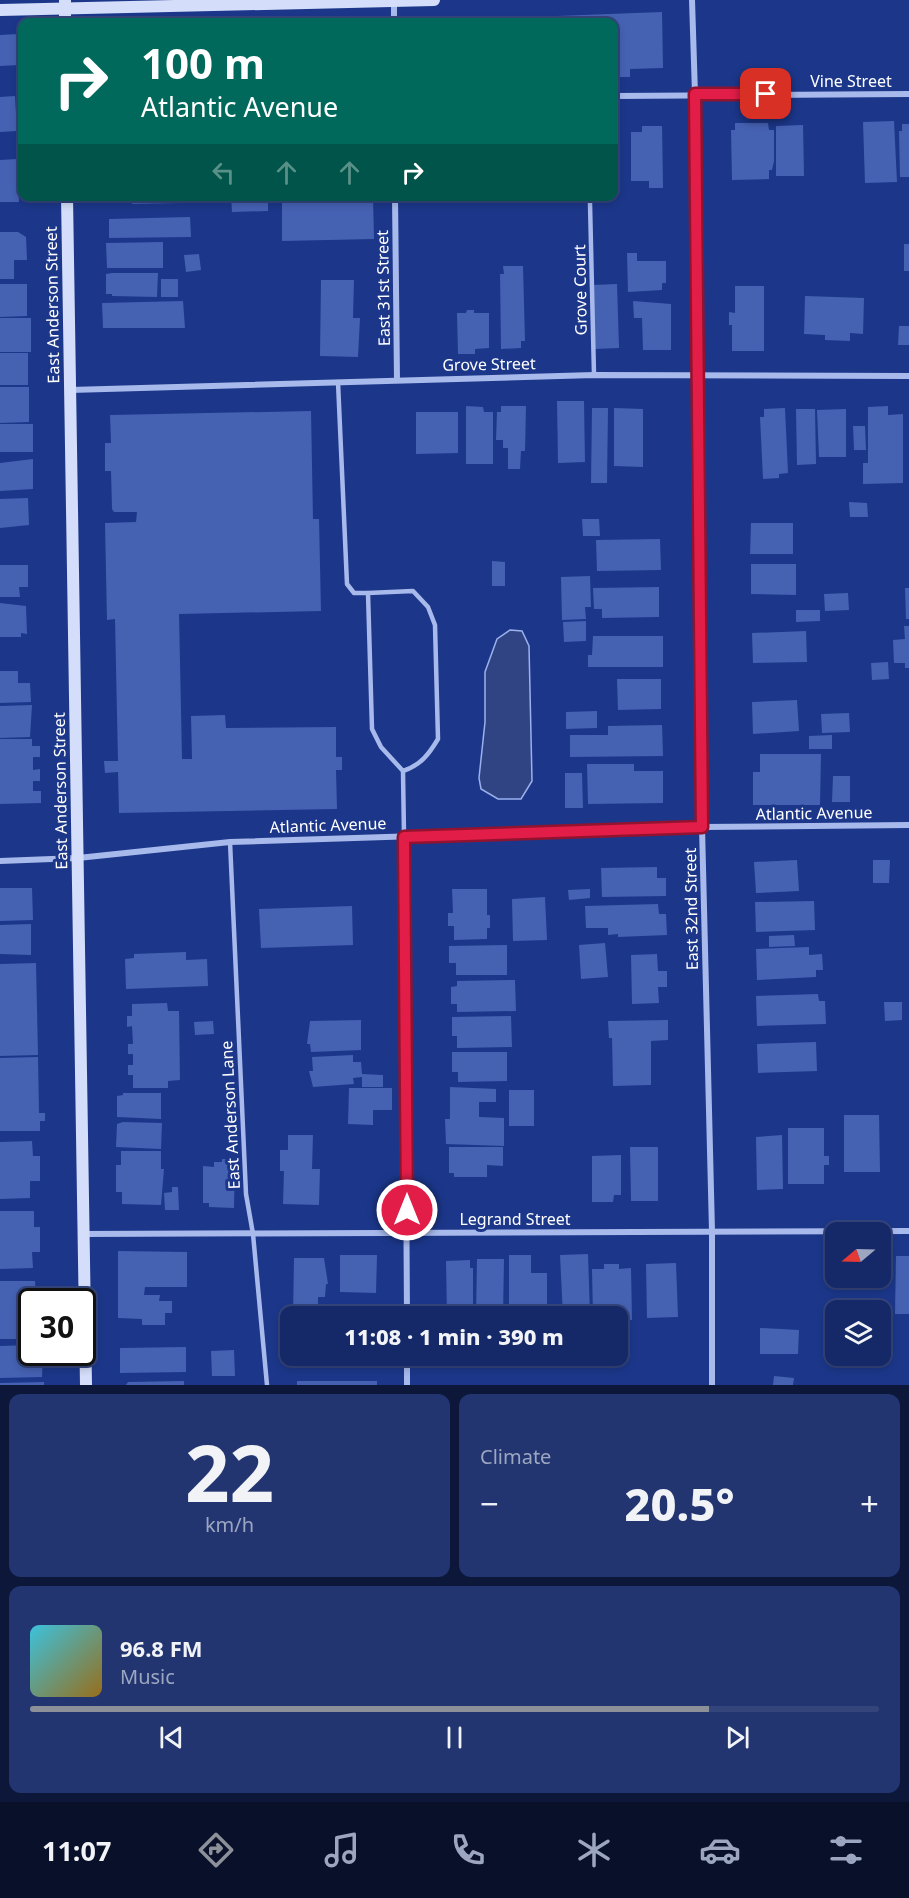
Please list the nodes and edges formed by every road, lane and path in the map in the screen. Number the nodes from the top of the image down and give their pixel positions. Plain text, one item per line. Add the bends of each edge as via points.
1 (394, 0) edge
2 (434, 0) edge
3 (692, 0) edge
4 (230, 3) edge
5 (65, 4) edge
6 (0, 10) edge
7 (394, 18) edge
8 (695, 94) junction
9 (909, 94) edge
10 (618, 96) edge
11 (66, 201) edge
12 (395, 201) edge
13 (590, 203) dead end
14 (594, 375) junction
15 (909, 376) edge
16 (698, 377) junction
17 (397, 380) junction
18 (338, 382) junction
19 (70, 390) junction
20 (368, 593) junction
21 (404, 771) junction
22 (909, 825) edge
23 (702, 827) junction
24 (404, 837) junction
25 (230, 842) junction
26 (78, 858) junction
27 (0, 861) edge
28 (909, 1231) edge
29 (712, 1232) junction
30 (407, 1233) junction
31 (84, 1234) junction
32 (253, 1234) junction
33 (407, 1306) edge
34 (407, 1366) edge
35 (86, 1385) edge
36 (267, 1385) edge
37 (407, 1385) edge
38 (712, 1385) edge

1 - 2 main road
1 - 4 main road
1 - 7 street
3 - 8 street, East 32nd Street
4 - 5 main road
5 - 6 main road
8 - 9 street, Vine Street
8 - 10 street, Vine Street
8 - 16 street, East 32nd Street
11 - 19 main road, East Anderson Street
12 - 17 street, East 31st Street
13 - 14 lane, Grove Court
14 - 16 street, Grove Street
14 - 17 street, Grove Street
15 - 16 street, Grove Street
16 - 23 street, East 32nd Street
17 - 18 street, Grove Street
18 - 19 street, Grove Street
18 - 20 lane via 347,584 354,593
19 - 26 main road, East Anderson Street
20 - 21 lane via 372,729 381,747
20 - 21 lane via 413,591 428,607 435,626 438,739 429,754
21 - 24 lane
22 - 23 street, Atlantic Avenue
23 - 24 street, Atlantic Avenue
23 - 29 street, East 32nd Street
24 - 25 street, Atlantic Avenue
24 - 30 street
25 - 26 street, Atlantic Avenue
25 - 32 lane, East Anderson Lane via 246,1194
26 - 27 street, Atlantic Avenue
26 - 31 main road, East Anderson Street
28 - 29 street, Legrand Street
29 - 30 street, Legrand Street
29 - 38 street, East 32nd Street
30 - 32 street, Legrand Street
30 - 33 street
31 - 32 street, Legrand Street
31 - 35 main road, East Anderson Street
32 - 36 lane, East Anderson Lane
34 - 37 street

